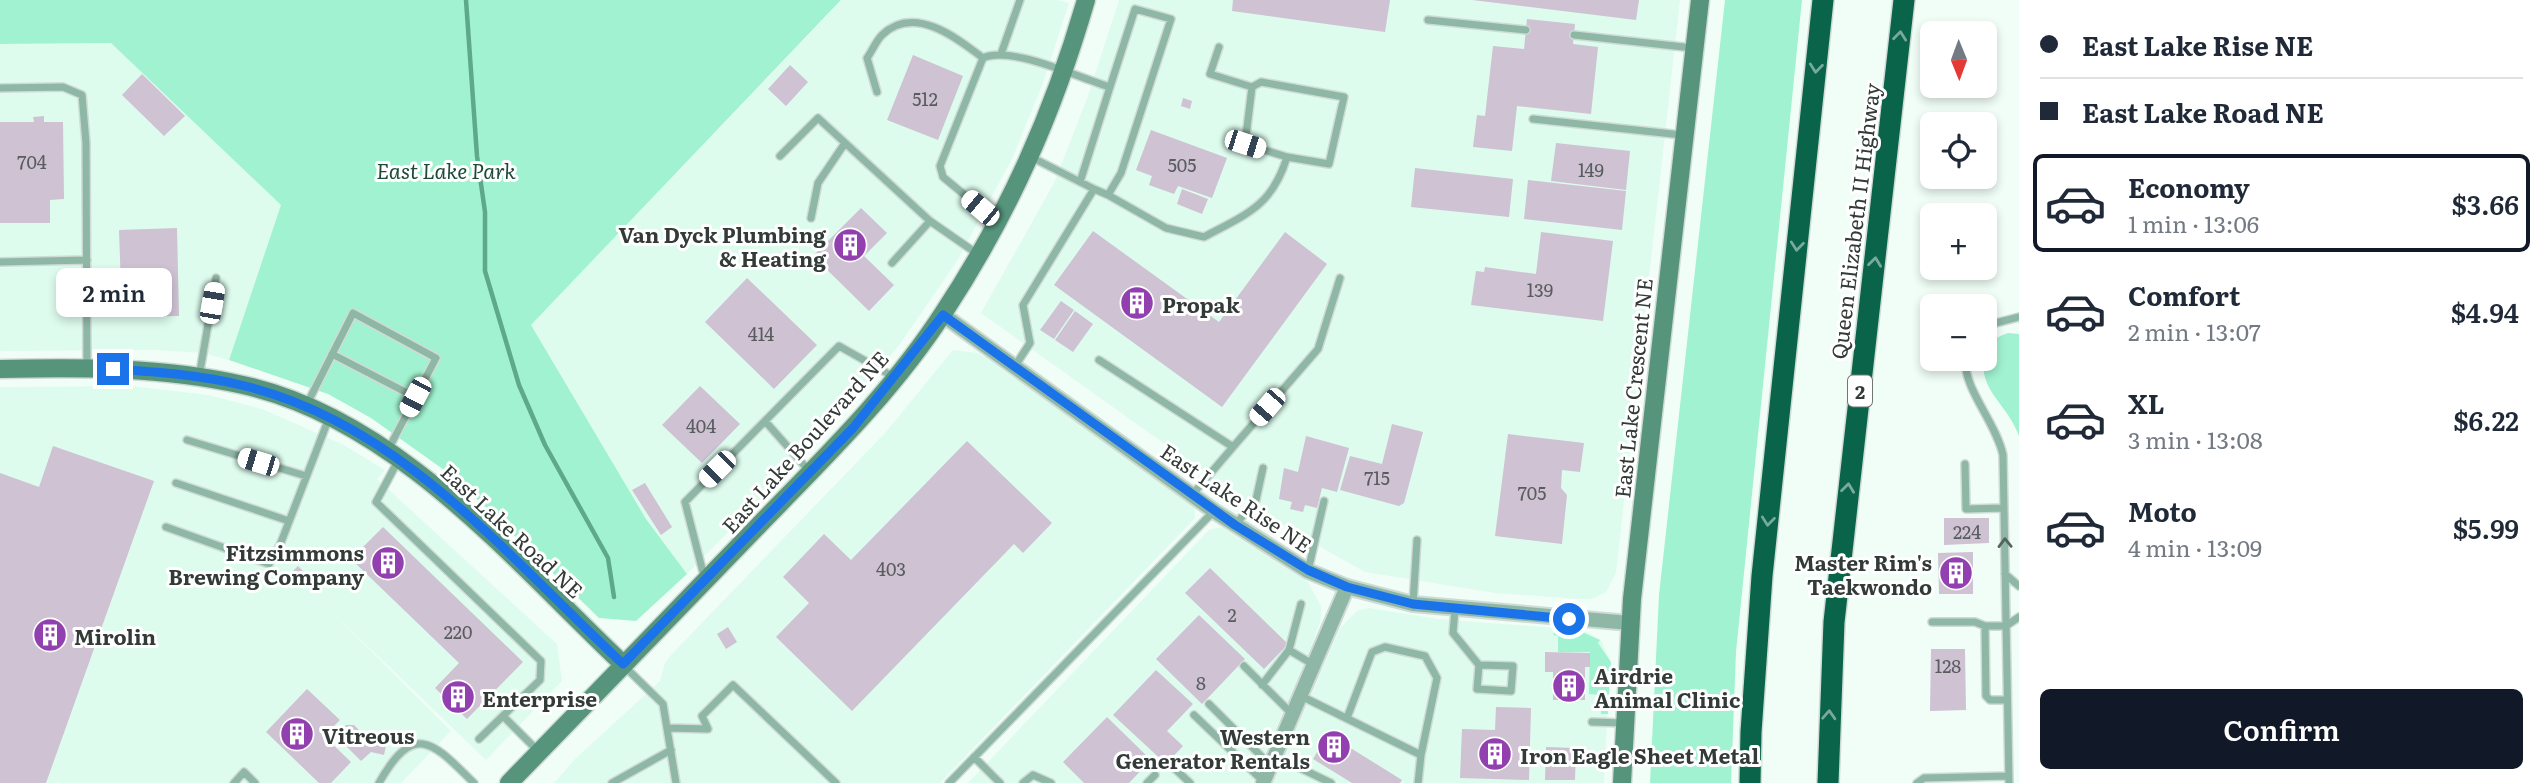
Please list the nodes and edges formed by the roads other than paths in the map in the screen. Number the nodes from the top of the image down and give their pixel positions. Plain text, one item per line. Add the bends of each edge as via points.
1 (1020, 0) edge
2 (1086, 0) edge
3 (1700, 0) edge
4 (1824, 0) edge
5 (1904, 0) edge
6 (1429, 20) dead end
7 (1526, 30) dead end
8 (1574, 35) dead end
9 (1219, 47) dead end
10 (1694, 48) junction
11 (1001, 54) junction
12 (983, 58) junction
13 (1065, 73) junction
14 (0, 88) edge
15 (1110, 88) junction
16 (1252, 88) junction
17 (877, 92) dead end
18 (1533, 119) dead end
19 (1683, 135) junction
20 (845, 143) junction
21 (780, 156) dead end
22 (1031, 157) junction
23 (1287, 157) junction
24 (1080, 182) junction
25 (1094, 189) junction
26 (1108, 195) junction
27 (811, 218) dead end
28 (930, 221) junction
29 (999, 223) junction
30 (980, 256) junction
31 (87, 260) junction
32 (0, 262) edge
33 (892, 263) dead end
34 (216, 278) dead end
35 (1340, 278) dead end
36 (943, 315) junction
37 (2019, 317) edge
38 (1997, 323) edge
39 (332, 354) junction
40 (1099, 360) dead end
41 (1015, 366) junction
42 (0, 369) edge
43 (87, 369) junction
44 (1967, 371) edge
45 (199, 377) junction
46 (895, 377) junction
47 (415, 397) junction
48 (306, 406) junction
49 (329, 417) junction
50 (765, 421) junction
51 (187, 440) dead end
52 (1233, 447) junction
53 (393, 455) junction
54 (1965, 464) dead end
55 (1263, 468) dead end
56 (810, 472) junction
57 (306, 476) junction
58 (176, 483) dead end
59 (1192, 495) junction
60 (1324, 501) dead end
61 (2004, 509) junction
62 (1214, 511) junction
63 (289, 521) junction
64 (1235, 525) junction
65 (166, 527) dead end
66 (1417, 540) dead end
67 (1308, 570) junction
68 (2005, 574) junction
69 (706, 580) junction
70 (2019, 586) edge
71 (1347, 587) junction
72 (1301, 604) dead end
73 (1413, 604) junction
74 (1455, 609) junction
75 (2019, 617) edge
76 (1931, 622) dead end
77 (1630, 623) junction
78 (1985, 626) junction
79 (2006, 626) junction
80 (1289, 650) junction
81 (623, 664) junction
82 (1314, 665) junction
83 (1479, 665) junction
84 (1244, 666) dead end
85 (1262, 685) junction
86 (1301, 696) junction
87 (2007, 700) junction
88 (1209, 704) dead end
89 (1194, 715) dead end
90 (1292, 715) junction
91 (503, 716) junction
92 (1348, 718) junction
93 (1592, 722) dead end
94 (1625, 723) junction
95 (667, 728) junction
96 (479, 739) dead end
97 (671, 750) junction
98 (539, 752) junction
99 (1421, 755) junction
100 (974, 757) junction
101 (1273, 760) junction
102 (1172, 766) dead end
103 (1155, 775) dead end
104 (1946, 780) edge
105 (2009, 780) edge
106 (1263, 782) edge
107 (234, 783) edge
108 (255, 783) edge
109 (379, 783) edge
110 (474, 783) edge
111 (509, 783) edge
112 (612, 783) edge
113 (676, 783) edge
114 (836, 783) edge
115 (949, 783) edge
116 (1000, 783) edge
117 (1023, 783) edge
118 (1051, 783) edge
119 (1147, 783) edge
120 (1190, 783) edge
121 (1331, 783) edge
122 (1418, 783) edge
123 (1622, 783) edge
124 (1750, 783) edge
125 (1828, 783) edge
126 (1917, 783) edge

1 - 11 lane
2 - 13 street, East Lake Boulevard NE
3 - 10 street, East Lake Crescent NE
4 -> 124 highway via 1762,576
125 -> 5 highway, Queen Elizabeth II Highway / 2 via 1835,609
6 - 7 lane
8 - 10 lane
9 - 16 lane via 1210,74
10 - 19 street, East Lake Crescent NE
11 - 12 lane
11 - 13 lane
12 - 17 lane via 947,32 906,23 883,34 867,58
12 - 29 lane via 940,166 943,177
13 - 15 lane
13 - 22 street, East Lake Boulevard NE
14 - 31 lane via 63,87 82,95
15 - 24 lane
15 - 26 lane via 1135,9 1171,19 1121,173
16 - 23 lane via 1245,144
16 - 23 lane via 1261,82 1344,97 1329,164
18 - 19 lane
19 - 77 street, East Lake Crescent NE
20 - 21 lane via 818,118
20 - 27 lane via 818,183
20 - 28 lane
22 - 24 lane
22 - 29 street, East Lake Boulevard NE
23 - 26 lane via 1279,184 1251,212 1204,237 1166,228
24 - 25 lane
25 - 26 lane
25 - 41 lane via 1023,305 1030,343
28 - 30 lane
28 - 33 lane
29 - 30 street, East Lake Boulevard NE
30 - 36 street, East Lake Boulevard NE
31 - 32 lane
31 - 43 lane
34 - 45 lane
35 - 52 lane via 1318,349
36 - 41 street, East Lake Rise NE
36 - 46 street, East Lake Boulevard NE
37 - 38 lane
39 - 47 lane
39 - 47 lane via 353,313 436,358
39 - 48 lane
40 - 52 lane
41 - 59 street, East Lake Rise NE
42 - 43 street, East Lake Road NE
43 - 45 street, East Lake Road NE
44 - 61 lane via 1968,382 1999,436
45 - 48 street, East Lake Road NE
46 - 50 lane via 839,346
46 - 56 street, East Lake Boulevard NE
47 - 53 lane
48 - 49 street, East Lake Road NE
49 - 53 street, East Lake Road NE
49 - 57 lane
50 - 56 lane
50 - 69 lane via 685,502
51 - 57 lane
52 - 59 lane
53 - 81 street, East Lake Road NE via 442,491
53 - 91 lane via 376,502 541,661 540,680
54 - 61 lane via 1966,509
55 - 64 lane via 1256,500
56 - 69 street, East Lake Boulevard NE
57 - 63 lane
58 - 63 lane
59 - 62 street, East Lake Rise NE
60 - 67 lane
68 -> 61 lane
62 - 64 street, East Lake Rise NE
62 - 100 lane
63 - 65 lane via 269,564
64 - 67 street, East Lake Rise NE
66 - 73 lane
67 - 71 street, East Lake Rise NE
68 - 70 lane
68 - 79 lane
69 - 81 street, East Lake Boulevard NE
71 - 73 street, East Lake Rise NE
71 - 82 street
72 - 80 lane
73 - 74 street, East Lake Rise NE
74 - 77 street, East Lake Rise NE
74 - 83 lane via 1453,634
75 - 79 lane
76 - 78 lane
77 - 94 street, East Lake Crescent NE
78 - 79 lane
78 - 87 lane via 1986,696
79 - 87 lane
80 - 82 lane
80 - 85 lane
81 - 95 lane via 663,704
81 - 98 street, East Lake Boulevard NE
82 - 86 street
83 - 83 lane via 1478,689 1511,691 1513,666
84 - 85 lane
85 - 90 lane
86 - 90 street
86 - 92 lane
87 - 105 lane
88 - 101 lane
89 - 106 lane
90 - 101 street
91 - 96 lane
91 - 98 lane
92 - 99 lane
92 - 99 lane via 1371,652 1385,647 1425,656 1437,678
93 - 94 lane
94 - 123 street, East Lake Crescent NE
95 - 97 lane
95 - 114 lane via 708,729 702,716 733,685
97 - 112 lane
97 - 113 lane
98 - 111 street, East Lake Boulevard NE
99 - 122 lane
100 - 115 lane
100 - 116 lane
101 - 106 street
101 - 121 lane
102 - 120 lane
103 - 119 lane
104 - 105 lane
104 - 126 lane via 1924,778
107 - 108 lane via 244,772
109 - 110 lane via 388,766 409,747 423,742 437,747
117 - 118 lane via 1033,775

